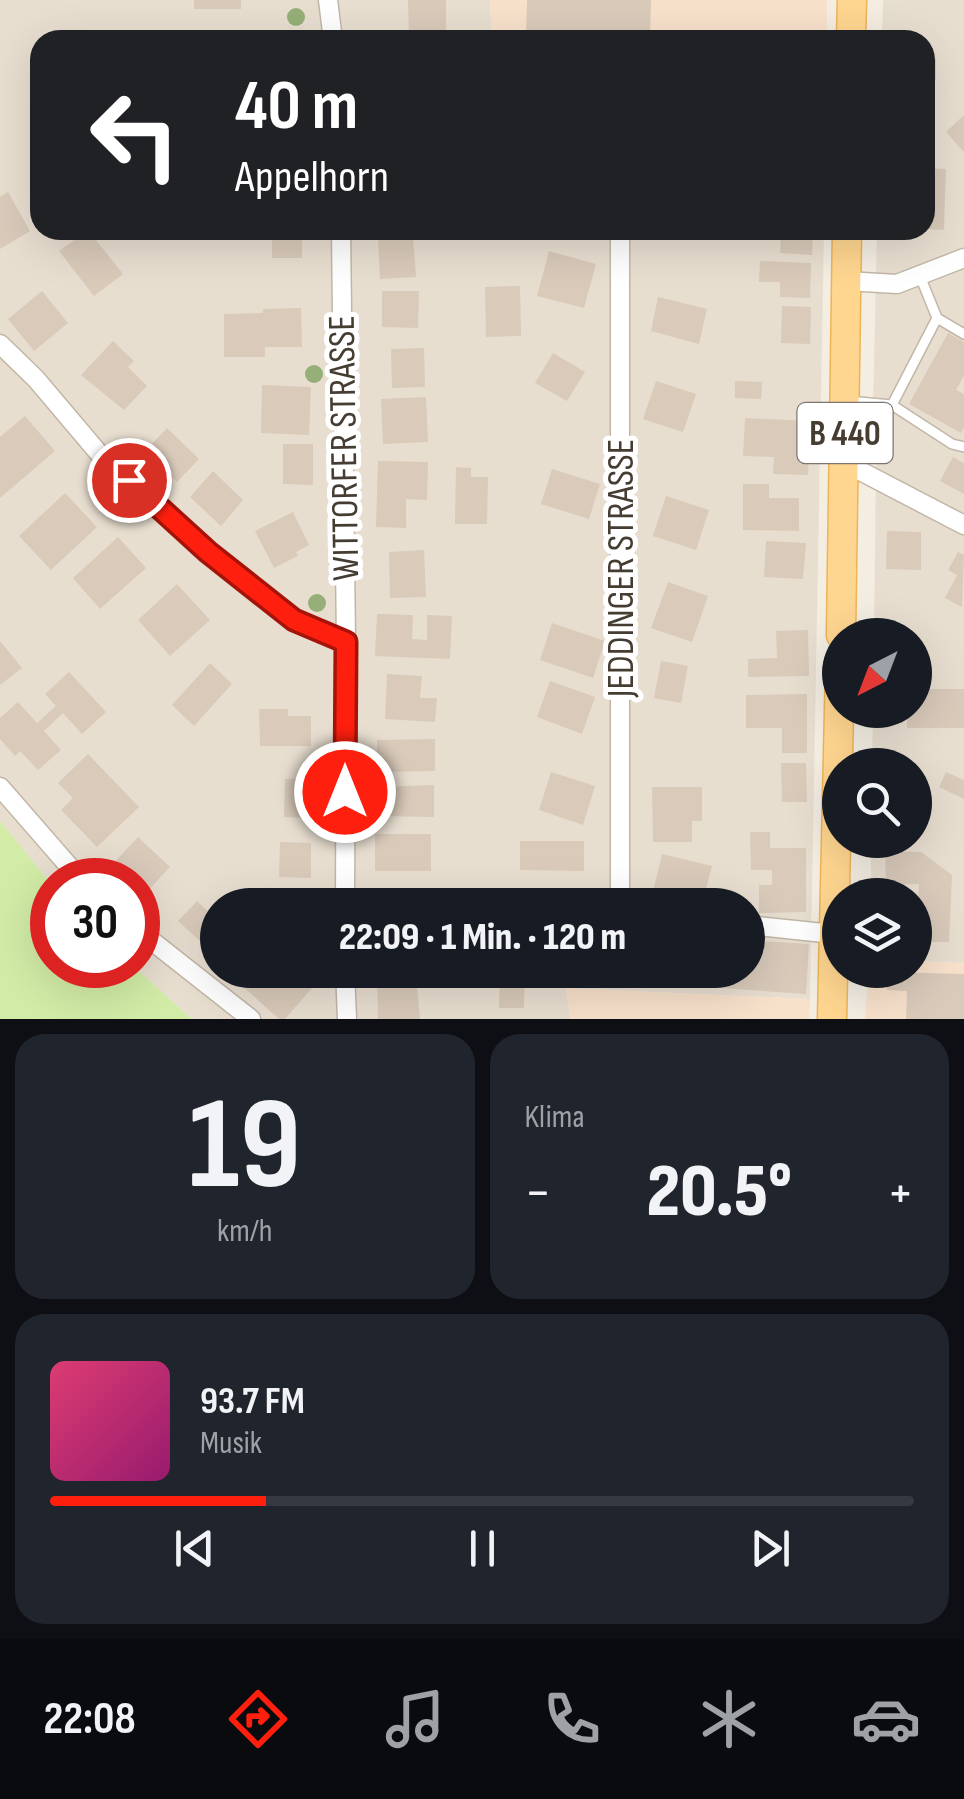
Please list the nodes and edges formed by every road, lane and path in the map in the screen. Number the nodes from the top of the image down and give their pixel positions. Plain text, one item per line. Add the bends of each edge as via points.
1 (328, 0) edge
2 (852, 0) edge
3 (332, 30) edge
4 (851, 30) edge
5 (340, 240) edge
6 (620, 240) edge
7 (847, 240) edge
8 (964, 258) edge
9 (920, 276) junction
10 (846, 281) junction
11 (937, 318) junction
12 (964, 334) edge
13 (0, 344) edge
14 (846, 400) junction
15 (892, 405) junction
16 (964, 447) edge
17 (845, 462) junction
18 (964, 526) edge
19 (841, 618) edge
20 (346, 642) junction
21 (838, 728) edge
22 (0, 786) edge
23 (62, 858) edge
24 (834, 878) edge
25 (345, 888) edge
26 (620, 888) edge
27 (765, 928) edge
28 (822, 933) edge
29 (160, 947) edge
30 (346, 988) edge
31 (832, 988) edge
32 (251, 1019) edge
33 (347, 1019) edge
34 (832, 1019) edge

1 - 3 street
2 - 4 main road
5 - 20 street, WITTORFER STRASSE
6 - 26 street, JEDDINGER STRASSE
7 - 10 main road, B 440
8 - 9 street
9 - 10 street via 897,284
9 - 11 lane
10 - 14 main road, B 440
11 - 12 lane
11 - 15 lane
13 - 20 street via 102,457 208,552 294,620
14 - 15 lane
14 - 17 main road, B 440
15 - 16 lane
17 - 18 street
17 - 19 main road, B 440
20 - 25 street, WITTORFER STRASSE
21 - 24 main road
22 - 23 street
27 - 28 street
29 - 32 street
30 - 33 street
31 - 34 main road

